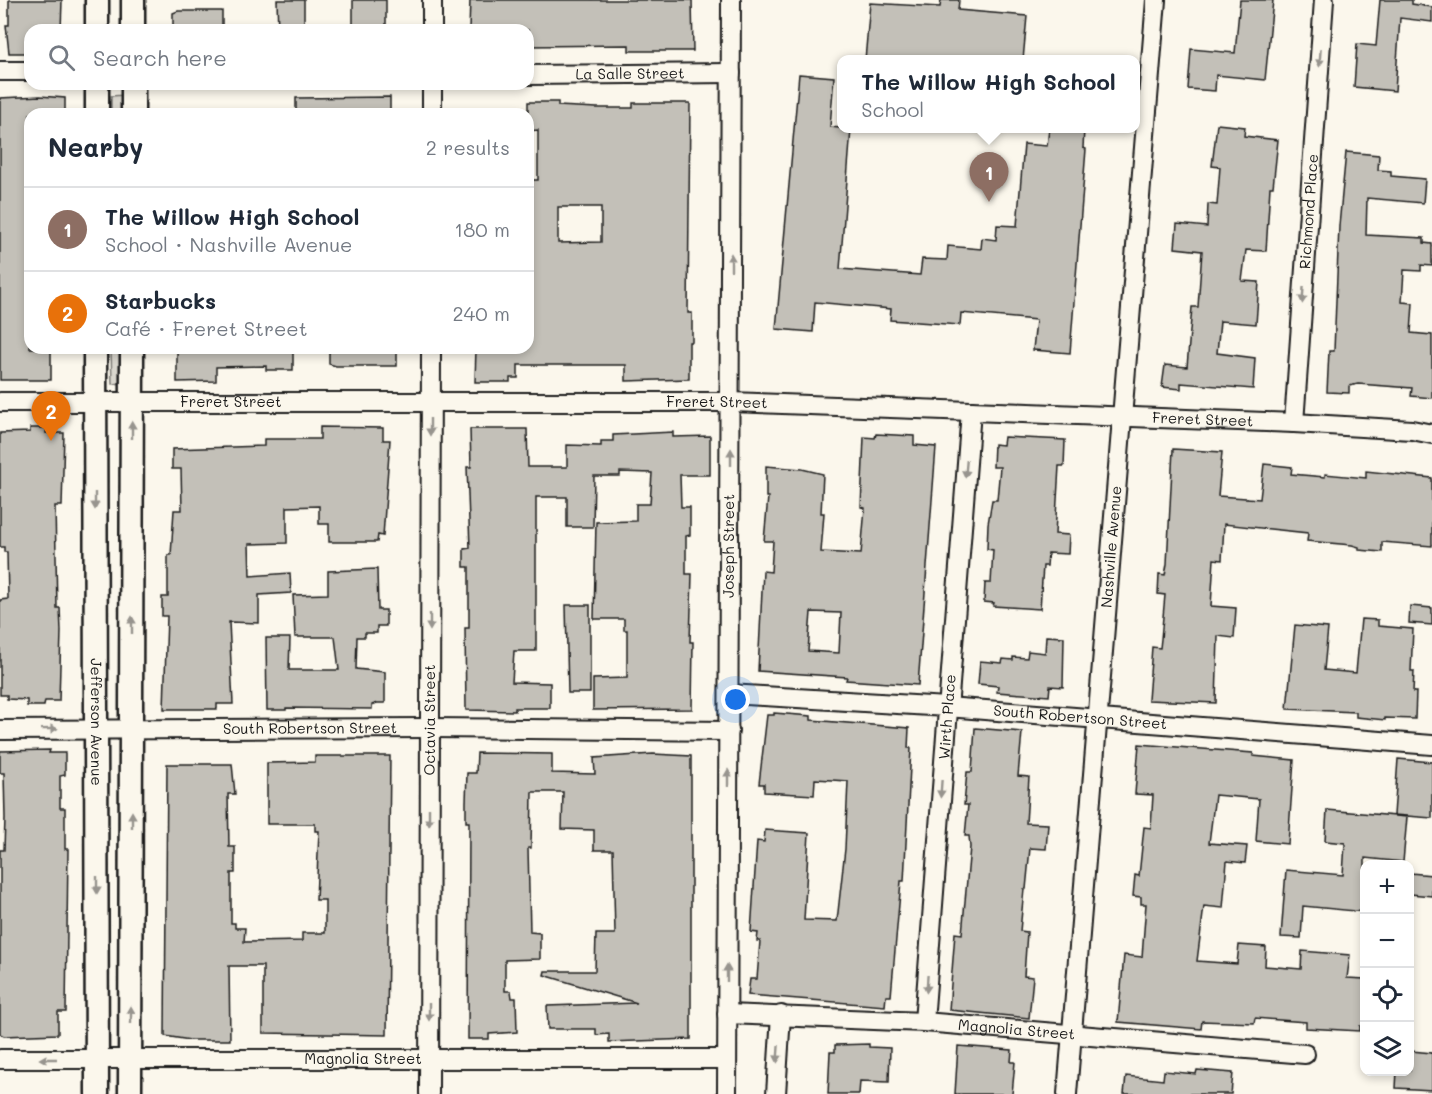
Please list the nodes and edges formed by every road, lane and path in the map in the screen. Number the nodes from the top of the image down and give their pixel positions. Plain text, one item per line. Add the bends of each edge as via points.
1 (97, 0) edge
2 (133, 0) edge
3 (432, 0) edge
4 (731, 0) edge
5 (1156, 0) edge
6 (1324, 0) edge
7 (97, 24) edge
8 (133, 24) edge
9 (432, 24) edge
10 (0, 71) edge
11 (24, 71) edge
12 (731, 74) junction
13 (534, 75) edge
14 (97, 90) edge
15 (133, 90) edge
16 (432, 90) edge
17 (96, 108) edge
18 (133, 108) edge
19 (432, 108) edge
20 (95, 354) edge
21 (132, 354) edge
22 (430, 354) edge
23 (95, 401) junction
24 (132, 401) junction
25 (430, 401) junction
26 (0, 402) edge
27 (731, 402) junction
28 (971, 411) junction
29 (1123, 416) junction
30 (1294, 423) junction
31 (1432, 434) edge
32 (729, 694) junction
33 (947, 707) junction
34 (1098, 720) junction
35 (429, 728) junction
36 (97, 729) junction
37 (132, 729) junction
38 (0, 730) edge
39 (729, 731) junction
40 (1432, 745) edge
41 (727, 1014) junction
42 (781, 1015) junction
43 (924, 1022) junction
44 (1072, 1035) junction
45 (1305, 1054) dead end
46 (96, 1058) junction
47 (130, 1058) junction
48 (429, 1058) junction
49 (0, 1059) edge
50 (726, 1059) junction
51 (97, 1094) edge
52 (130, 1094) edge
53 (429, 1094) edge
54 (727, 1094) edge
55 (776, 1094) edge
56 (1067, 1094) edge

1 - 7 street
2 - 8 street
3 - 9 street
4 - 12 street, Joseph Street
5 - 29 street, Nashville Avenue
6 -> 30 street, Richmond Place
10 - 11 street
12 - 13 street, La Salle Street
27 -> 12 street, Joseph Street
14 - 17 street
15 - 18 street
16 - 19 street
20 - 23 street, Jefferson Avenue
21 - 24 street
22 - 25 street, Octavia Street
23 - 24 street, Freret Street
23 - 26 street, Freret Street
23 -> 36 street, Jefferson Avenue
24 - 25 street, Freret Street
37 -> 24 street
25 - 27 street, Freret Street
25 -> 35 street, Octavia Street
27 - 28 street, Freret Street
32 -> 27 street, Joseph Street
28 - 29 street, Freret Street
28 -> 33 street, Wirth Place
29 - 30 street, Freret Street
29 - 34 street, Nashville Avenue
30 - 31 street, Freret Street
32 - 33 street, South Robertson Street
32 - 39 street, Joseph Street
33 - 34 street, South Robertson Street
33 -> 43 street, Wirth Place
34 - 40 street, South Robertson Street
34 - 44 street, Nashville Avenue
35 - 37 street, South Robertson Street
35 - 39 street, South Robertson Street
35 -> 48 street, Octavia Street
36 - 37 street, South Robertson Street
38 -> 36 street, South Robertson Street
36 -> 46 street, Jefferson Avenue
47 -> 37 street
41 -> 39 street, Joseph Street
41 - 42 street, Magnolia Street
41 - 50 street, Joseph Street
42 - 43 street, Magnolia Street
42 -> 55 street
43 - 44 street, Magnolia Street
44 - 45 street, Magnolia Street
44 - 56 street, Nashville Avenue
46 - 47 street, Magnolia Street
46 -> 49 street, Magnolia Street
46 - 51 street, Jefferson Avenue
47 - 48 street, Magnolia Street
47 - 52 street
48 - 50 street, Magnolia Street
48 - 53 street, Octavia Street
50 - 54 street, Joseph Street

